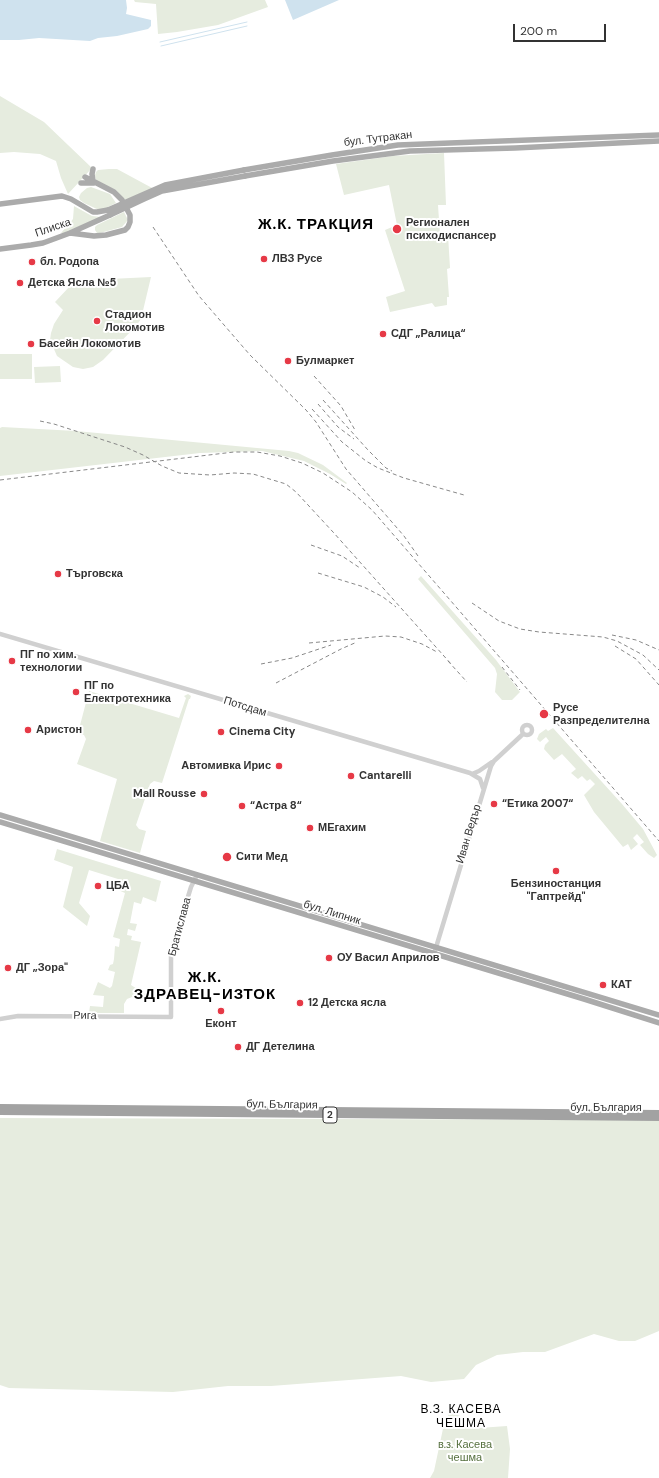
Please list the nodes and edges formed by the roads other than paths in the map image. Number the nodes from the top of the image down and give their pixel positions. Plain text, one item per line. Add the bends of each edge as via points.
1 (659, 135) edge
2 (518, 140) junction
3 (659, 141) edge
4 (518, 148) junction
5 (93, 169) dead end
6 (244, 173) junction
7 (85, 177) dead end
8 (95, 182) junction
9 (81, 183) dead end
10 (0, 204) edge
11 (109, 213) junction
12 (91, 224) junction
13 (70, 233) junction
14 (94, 236) junction
15 (0, 249) edge
16 (0, 634) edge
17 (523, 734) dead end
18 (494, 761) junction
19 (470, 774) junction
20 (483, 788) junction
21 (0, 815) edge
22 (0, 822) edge
23 (193, 879) junction
24 (435, 947) junction
25 (434, 954) junction
26 (586, 992) junction
27 (584, 999) junction
28 (659, 1015) edge
29 (171, 1017) joint
30 (0, 1019) edge
31 (659, 1023) edge
32 (0, 1107) edge
33 (0, 1112) edge
34 (659, 1113) edge
35 (659, 1118) edge

1 - 2 main road, бул. Тутракан
2 - 4 main road
2 - 6 main road, бул. Тутракан via 389,146
3 - 4 main road, бул. Тутракан
4 - 6 main road, бул. Тутракан via 405,151
5 - 8 main road
6 - 11 main road, бул. Тутракан, bridge via 162,191
7 - 8 main road
8 - 9 main road
8 - 14 main road via 114,192 122,200 130,218 125,230
10 - 11 main road via 62,196 93,212
11 - 12 main road, Плиска
12 - 13 main road, Плиска
12 - 14 main road
13 - 14 main road
13 - 15 main road, Плиска via 31,246
16 - 19 street, Потсдам
17 - 18 street, Иван Ведър
18 - 19 street
18 - 20 street, Иван Ведър
19 - 20 street, Потсдам via 480,779
20 - 24 street, Иван Ведър
21 - 23 main road, бул. Липник
22 - 23 main road, бул. Липник
23 - 24 main road, бул. Липник
23 - 25 main road, бул. Липник
23 - 29 street, Братислава via 171,952
24 - 25 street, Иван Ведър
24 - 26 main road, бул. Липник
25 - 27 main road, бул. Липник
26 - 27 main road
26 - 28 main road, бул. Липник
27 - 31 main road, бул. Липник
29 - 30 street, Рига via 25,1016
32 - 34 highway, бул. България / 2
33 - 35 highway, бул. България / 2

